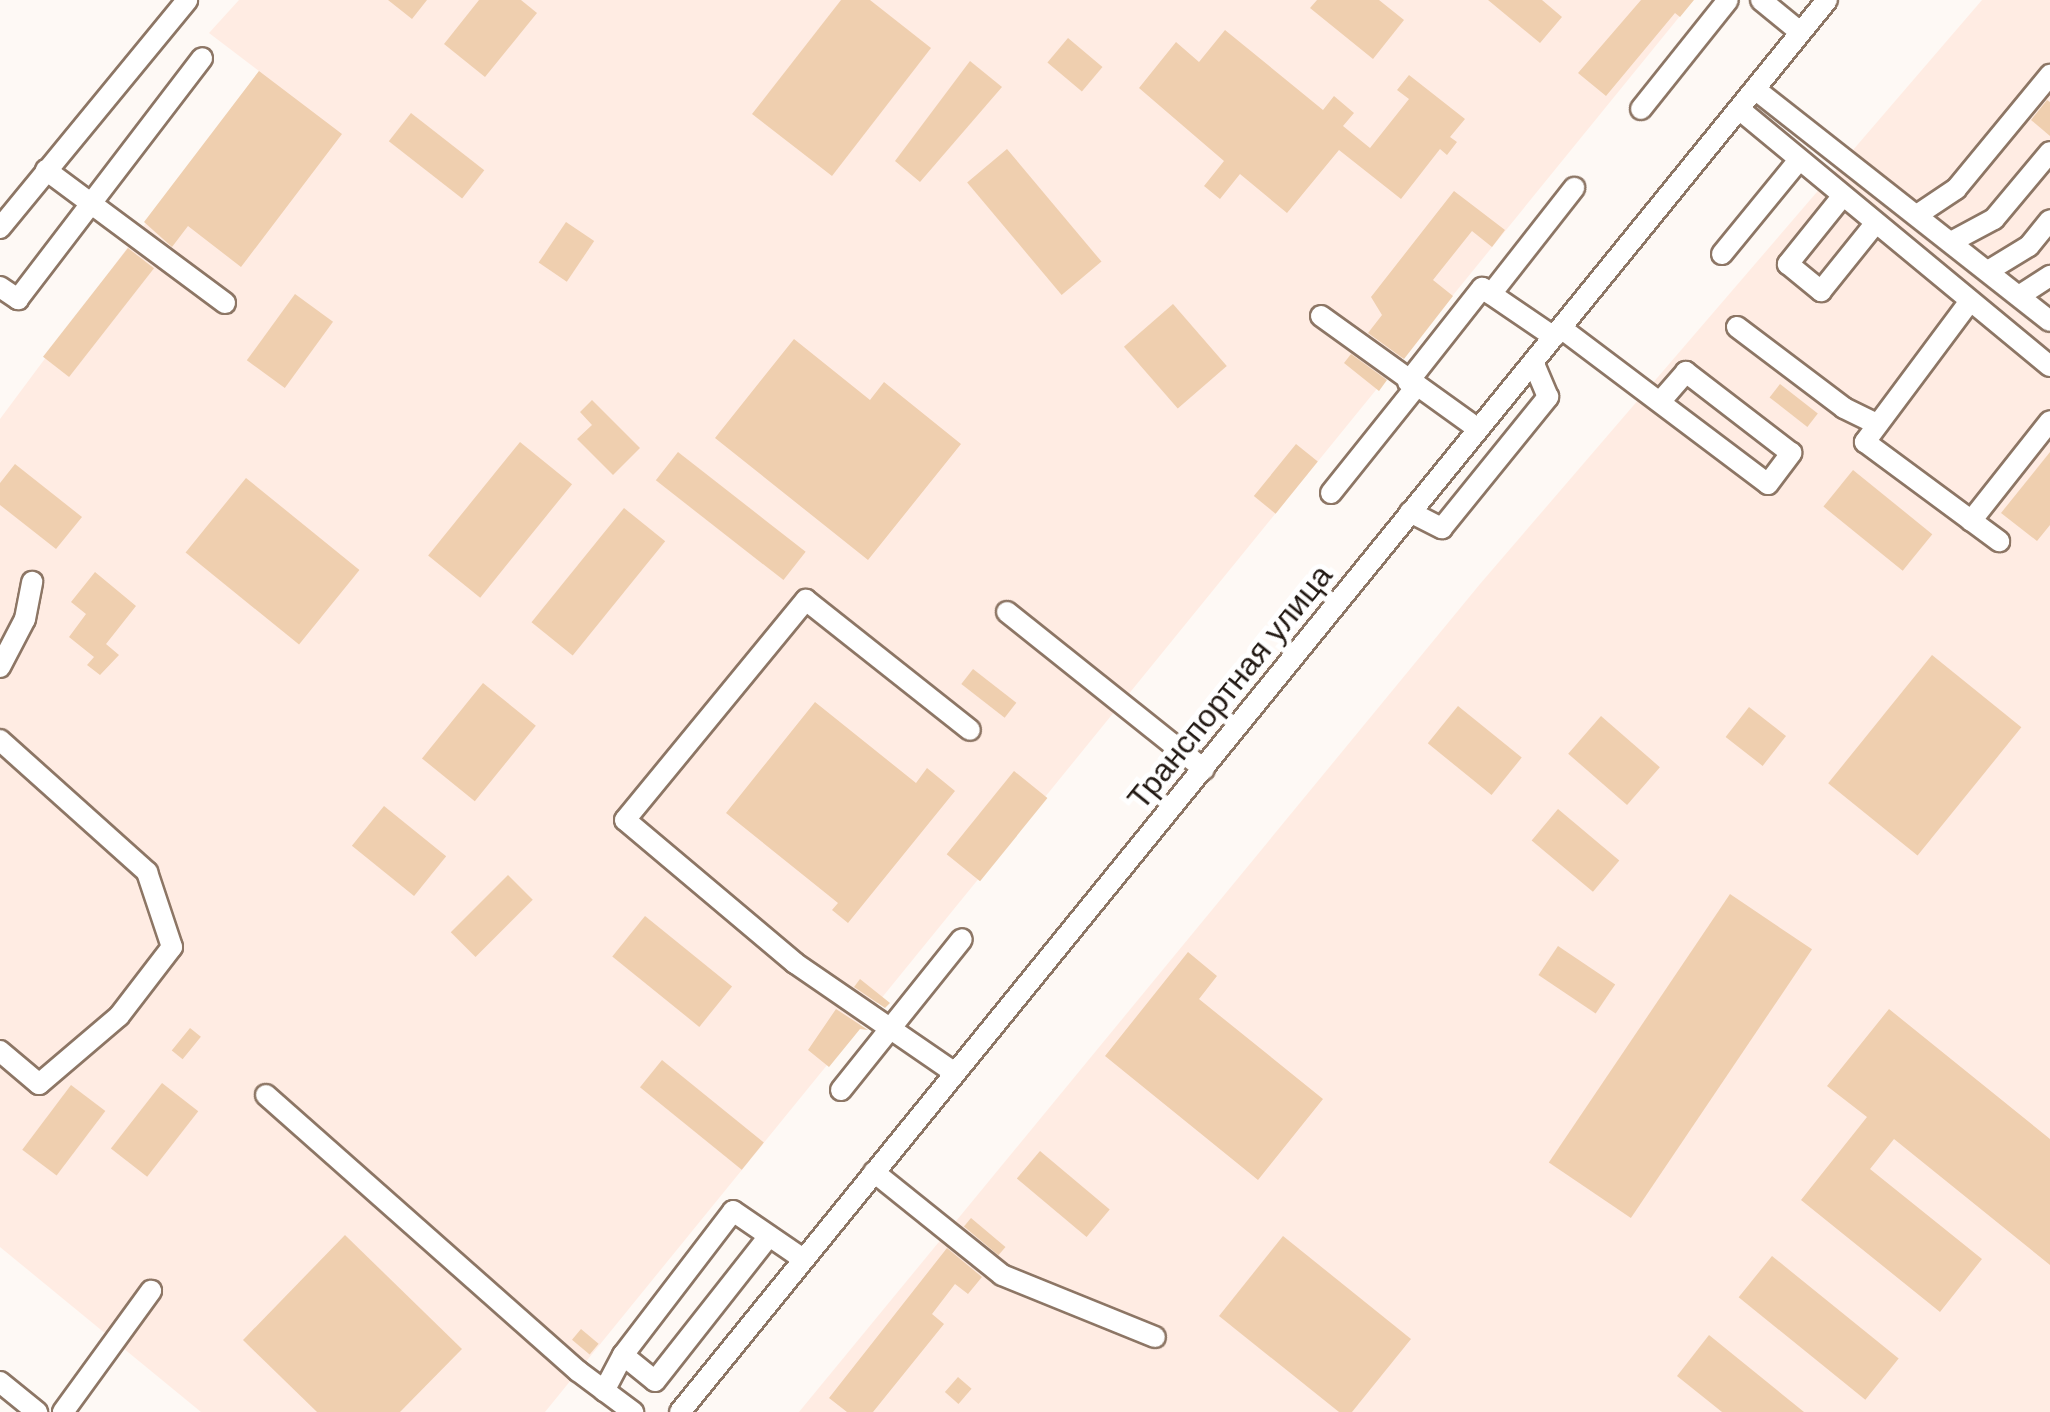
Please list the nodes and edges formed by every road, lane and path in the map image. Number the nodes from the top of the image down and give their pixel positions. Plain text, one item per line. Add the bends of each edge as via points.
1 (187, 0) edge
2 (1728, 0) edge
3 (1761, 0) edge
4 (1827, 0) edge
5 (1800, 32) junction
6 (202, 58) dead end
7 (2050, 75) edge
8 (1756, 89) junction
9 (1641, 109) dead end
10 (1739, 110) junction
11 (2050, 152) edge
12 (1798, 161) junction
13 (46, 170) junction
14 (1574, 188) dead end
15 (1841, 198) junction
16 (91, 202) junction
17 (1917, 215) junction
18 (2050, 220) edge
19 (1874, 225) junction
20 (0, 228) edge
21 (1950, 242) junction
22 (1722, 254) dead end
23 (1988, 271) junction
24 (2050, 276) edge
25 (0, 287) edge
26 (1491, 294) junction
27 (2019, 296) junction
28 (1970, 301) junction
29 (225, 303) dead end
30 (1321, 316) dead end
31 (2050, 321) edge
32 (1737, 327) dead end
33 (1557, 333) junction
34 (1532, 362) junction
35 (2050, 366) edge
36 (1412, 385) junction
37 (1662, 400) junction
38 (2050, 421) edge
39 (1877, 424) junction
40 (1477, 428) junction
41 (1331, 492) dead end
42 (1410, 512) junction
43 (1971, 521) junction
44 (1999, 542) dead end
45 (32, 582) dead end
46 (1007, 612) dead end
47 (0, 667) edge
48 (970, 730) dead end
49 (0, 740) edge
50 (1204, 769) junction
51 (962, 939) dead end
52 (892, 1027) junction
53 (0, 1051) edge
54 (955, 1074) junction
55 (841, 1090) dead end
56 (266, 1095) dead end
57 (874, 1172) junction
58 (770, 1236) junction
59 (803, 1259) junction
60 (151, 1291) dead end
61 (1154, 1337) dead end
62 (622, 1354) junction
63 (0, 1382) edge
64 (604, 1391) junction
65 (37, 1412) edge
66 (63, 1412) edge
67 (633, 1412) edge
68 (680, 1412) edge

1 - 13 street
2 - 9 street
3 - 5 street
4 - 5 street, Транспортная улица
5 - 8 street, Транспортная улица
6 - 16 street
7 - 17 street via 1956,189
8 - 10 street, Транспортная улица
8 - 17 street
10 - 12 street
10 - 33 street, Транспортная улица
11 - 21 street via 1994,220
12 - 15 street
12 - 22 street
13 - 16 street
13 - 20 street
14 - 26 street
15 - 19 street
15 - 19 street via 1788,264 1822,291
16 - 25 street via 18,300
16 - 29 street
17 - 21 street
18 - 23 street via 2028,246
19 - 28 street
21 - 23 street
23 - 27 street
24 - 27 street
26 - 33 street
26 - 36 street via 1482,288
27 - 31 street
28 - 35 street
28 - 39 street
30 - 36 street
32 - 39 street via 1844,408
33 - 34 street, Транспортная улица
33 - 37 street
34 - 40 street, Транспортная улица
34 - 42 street via 1548,397 1442,528
36 - 40 street
36 - 41 street
37 - 37 street via 1768,484 1792,453 1686,372
38 - 43 street
39 - 43 street via 1865,442
40 - 42 street, Транспортная улица
42 - 50 street, Транспортная улица
43 - 44 street
45 - 47 street via 24,619
46 - 50 street
48 - 52 street via 806,600 625,820 794,963
49 - 53 street via 148,872 172,947 119,1016 39,1084
50 - 54 street, Транспортная улица
51 - 52 street
52 - 54 street
52 - 55 street
54 - 57 street, Транспортная улица
56 - 64 street
57 - 59 street, Транспортная улица
57 - 61 street via 1002,1274
58 - 59 street
58 - 62 street via 733,1211
58 - 62 street via 655,1381
59 - 68 street, Транспортная улица
60 - 66 street
62 - 64 street
63 - 65 street
64 - 67 street

